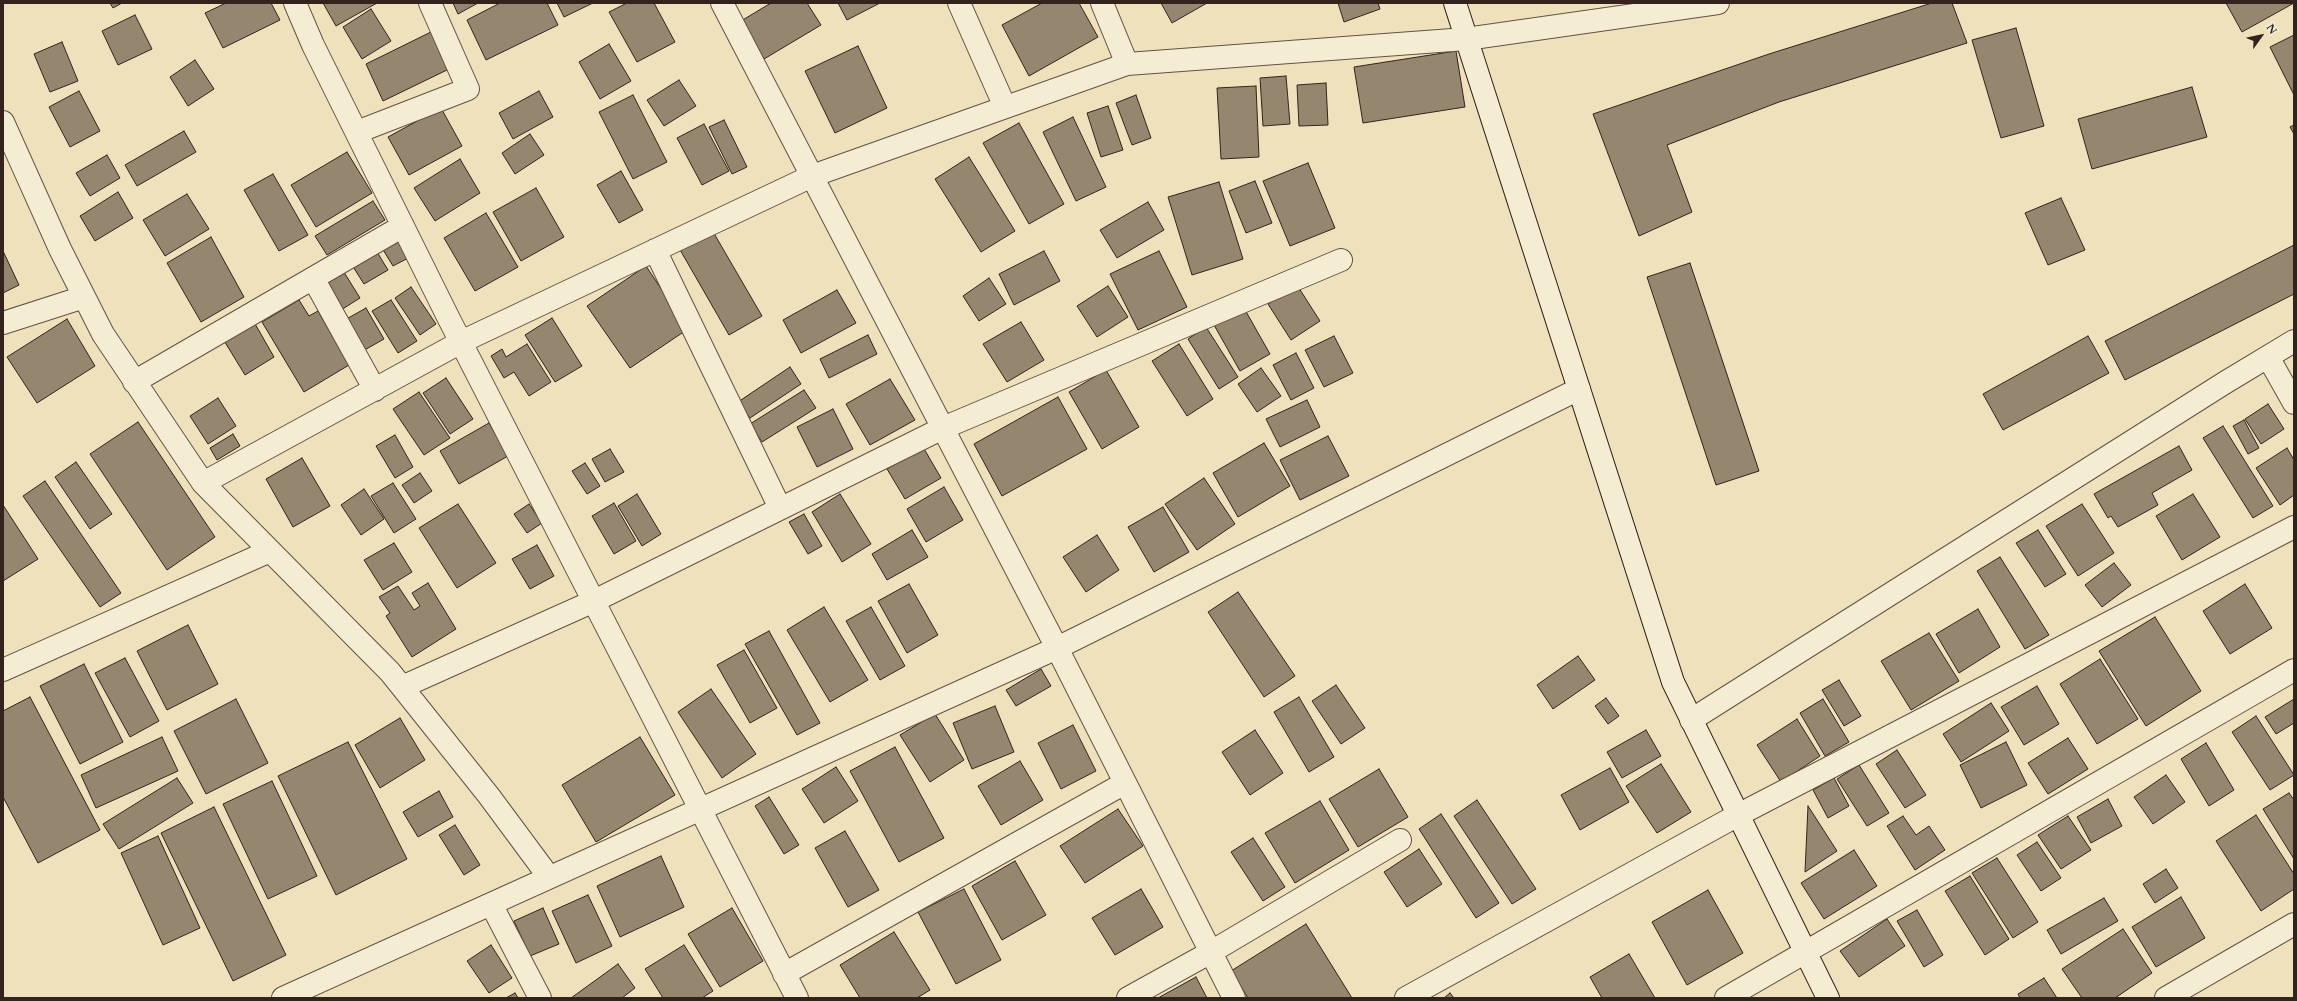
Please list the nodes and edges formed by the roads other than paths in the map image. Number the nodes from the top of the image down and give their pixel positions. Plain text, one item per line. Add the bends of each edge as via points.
1 (295, 3) edge
2 (430, 3) edge
3 (722, 3) edge
4 (959, 3) edge
5 (1102, 3) edge
6 (1455, 3) edge
7 (1718, 3) edge
8 (1466, 39) junction
9 (1127, 64) junction
10 (1005, 107) junction
11 (3, 122) edge
12 (357, 132) junction
13 (812, 176) junction
14 (403, 226) junction
15 (655, 250) junction
16 (1341, 260) dead end
17 (313, 278) junction
18 (84, 297) junction
19 (3, 323) edge
20 (462, 342) junction
21 (2294, 342) edge
22 (2268, 357) junction
23 (134, 382) junction
24 (1579, 389) junction
25 (375, 390) junction
26 (2294, 403) edge
27 (943, 428) junction
28 (203, 483) junction
29 (780, 508) junction
30 (2294, 527) edge
31 (270, 551) junction
32 (594, 601) junction
33 (1057, 648) junction
34 (3, 670) edge
35 (2294, 670) edge
36 (402, 687) junction
37 (1691, 720) junction
38 (1125, 783) junction
39 (700, 808) junction
40 (1738, 815) junction
41 (1400, 840) dead end
42 (549, 877) junction
43 (491, 904) junction
44 (2294, 924) edge
45 (1211, 952) junction
46 (1806, 953) junction
47 (784, 974) junction
48 (283, 998) edge
49 (540, 998) edge
50 (797, 998) edge
51 (1128, 998) edge
52 (1234, 998) edge
53 (1406, 998) edge
54 (1726, 998) edge
55 (1828, 998) edge
56 (2166, 998) edge

1 - 12 street
2 - 12 street via 468,89
3 - 13 street
4 - 10 street
5 - 9 street
6 - 8 street
7 - 8 street
8 - 9 street
8 - 24 street
9 - 10 street
10 - 13 street
11 - 18 street
12 - 14 street
13 - 15 street
13 - 27 street
14 - 17 street
14 - 20 street
15 - 20 street
15 - 29 street
16 - 27 street
17 - 23 street
17 - 25 street
18 - 19 street
18 - 23 street via 102,334
20 - 25 street
20 - 32 street
21 - 22 street
22 - 26 street
22 - 37 street
23 - 28 street
24 - 33 street
24 - 37 street via 1673,682
25 - 28 street
27 - 29 street
27 - 33 street
28 - 31 street
29 - 32 street
30 - 40 street
31 - 34 street
31 - 36 street
32 - 36 street
32 - 39 street
33 - 38 street
33 - 39 street
35 - 46 street
36 - 42 street via 490,796
37 - 40 street
38 - 45 street
38 - 47 street
39 - 42 street
39 - 47 street
40 - 46 street
40 - 53 street
41 - 45 street
42 - 43 street
43 - 48 street
43 - 49 street
44 - 56 street
45 - 51 street
45 - 52 street
46 - 54 street
46 - 55 street
47 - 50 street

